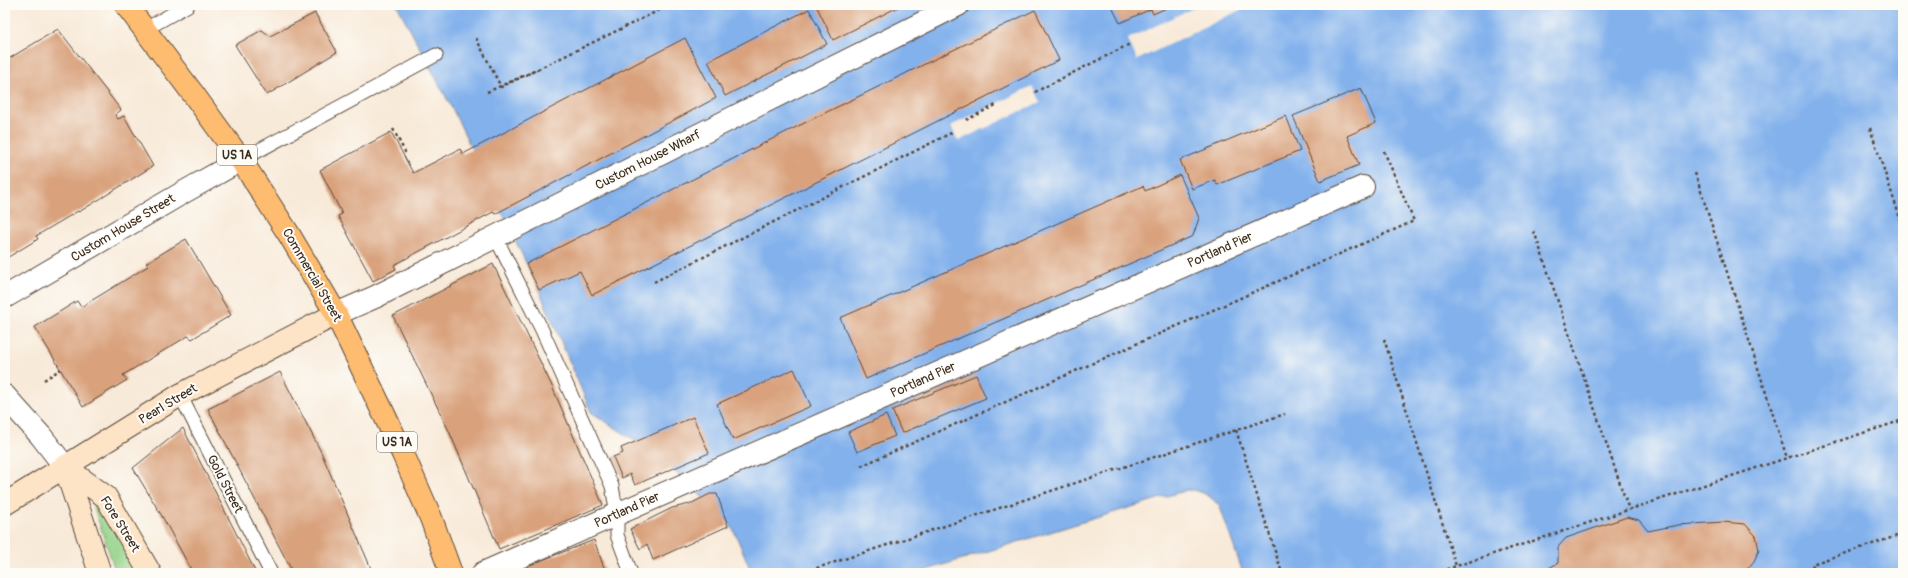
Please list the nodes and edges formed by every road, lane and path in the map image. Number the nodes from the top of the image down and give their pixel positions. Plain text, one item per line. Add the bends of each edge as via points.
1 (126, 5) edge
2 (188, 5) edge
3 (670, 5) edge
4 (958, 5) edge
5 (144, 30) junction
6 (476, 38) dead end
7 (1130, 44) dead end
8 (436, 55) dead end
9 (539, 69) junction
10 (487, 92) dead end
11 (1035, 92) dead end
12 (996, 105) dead end
13 (966, 120) dead end
14 (1870, 128) dead end
15 (393, 129) dead end
16 (953, 132) dead end
17 (1383, 149) dead end
18 (402, 153) dead end
19 (241, 160) junction
20 (1695, 173) dead end
21 (1363, 187) dead end
22 (1903, 227) edge
23 (1534, 231) dead end
24 (495, 236) junction
25 (654, 282) dead end
26 (5, 297) edge
27 (336, 314) junction
28 (1384, 339) dead end
29 (61, 369) dead end
30 (44, 380) dead end
31 (180, 395) junction
32 (5, 396) edge
33 (1285, 414) dead end
34 (1903, 420) edge
35 (1236, 430) junction
36 (1787, 458) junction
37 (861, 466) dead end
38 (65, 467) junction
39 (5, 504) edge
40 (1629, 510) junction
41 (617, 515) junction
42 (1903, 534) edge
43 (1456, 566) junction
44 (805, 572) edge
45 (100, 573) edge
46 (150, 573) edge
47 (271, 573) edge
48 (451, 573) edge
49 (483, 573) edge
50 (631, 573) edge
51 (1282, 573) edge
52 (1435, 573) edge
53 (1815, 573) edge

1 - 5 main road, Commercial Street / US 1A
2 - 5 lane
3 - 9 path
4 - 24 street, Custom House Wharf
5 - 19 main road, Commercial Street / US 1A
6 - 9 path via 501,87
7 - 11 path
8 - 19 lane
9 - 10 path, bridge
12 - 13 path
14 - 22 path
15 - 18 path via 405,152
16 - 25 path
17 - 37 path via 1414,221
19 - 26 street, Custom House Street
19 - 27 main road, Commercial Street / US 1A
20 - 36 path
21 - 41 street, Portland Pier
23 - 40 path
24 - 27 street, Custom House Wharf
24 - 41 lane via 542,330 612,486
27 - 31 street, Pearl Street
27 - 48 main road, Commercial Street / US 1A via 403,454
28 - 43 path
29 - 30 path
31 - 38 street, Pearl Street
31 - 47 lane, Gold Street
32 - 38 street, Fore Street
33 - 35 path
34 - 36 path
35 - 44 path
35 - 51 path
36 - 40 path
38 - 39 street, Pearl Street
38 - 45 street, Fore Street
38 - 46 street, Fore Street via 106,497
40 - 43 path
41 - 49 street, Portland Pier
41 - 50 lane via 617,535
42 - 53 path via 1812,564
43 - 52 path

